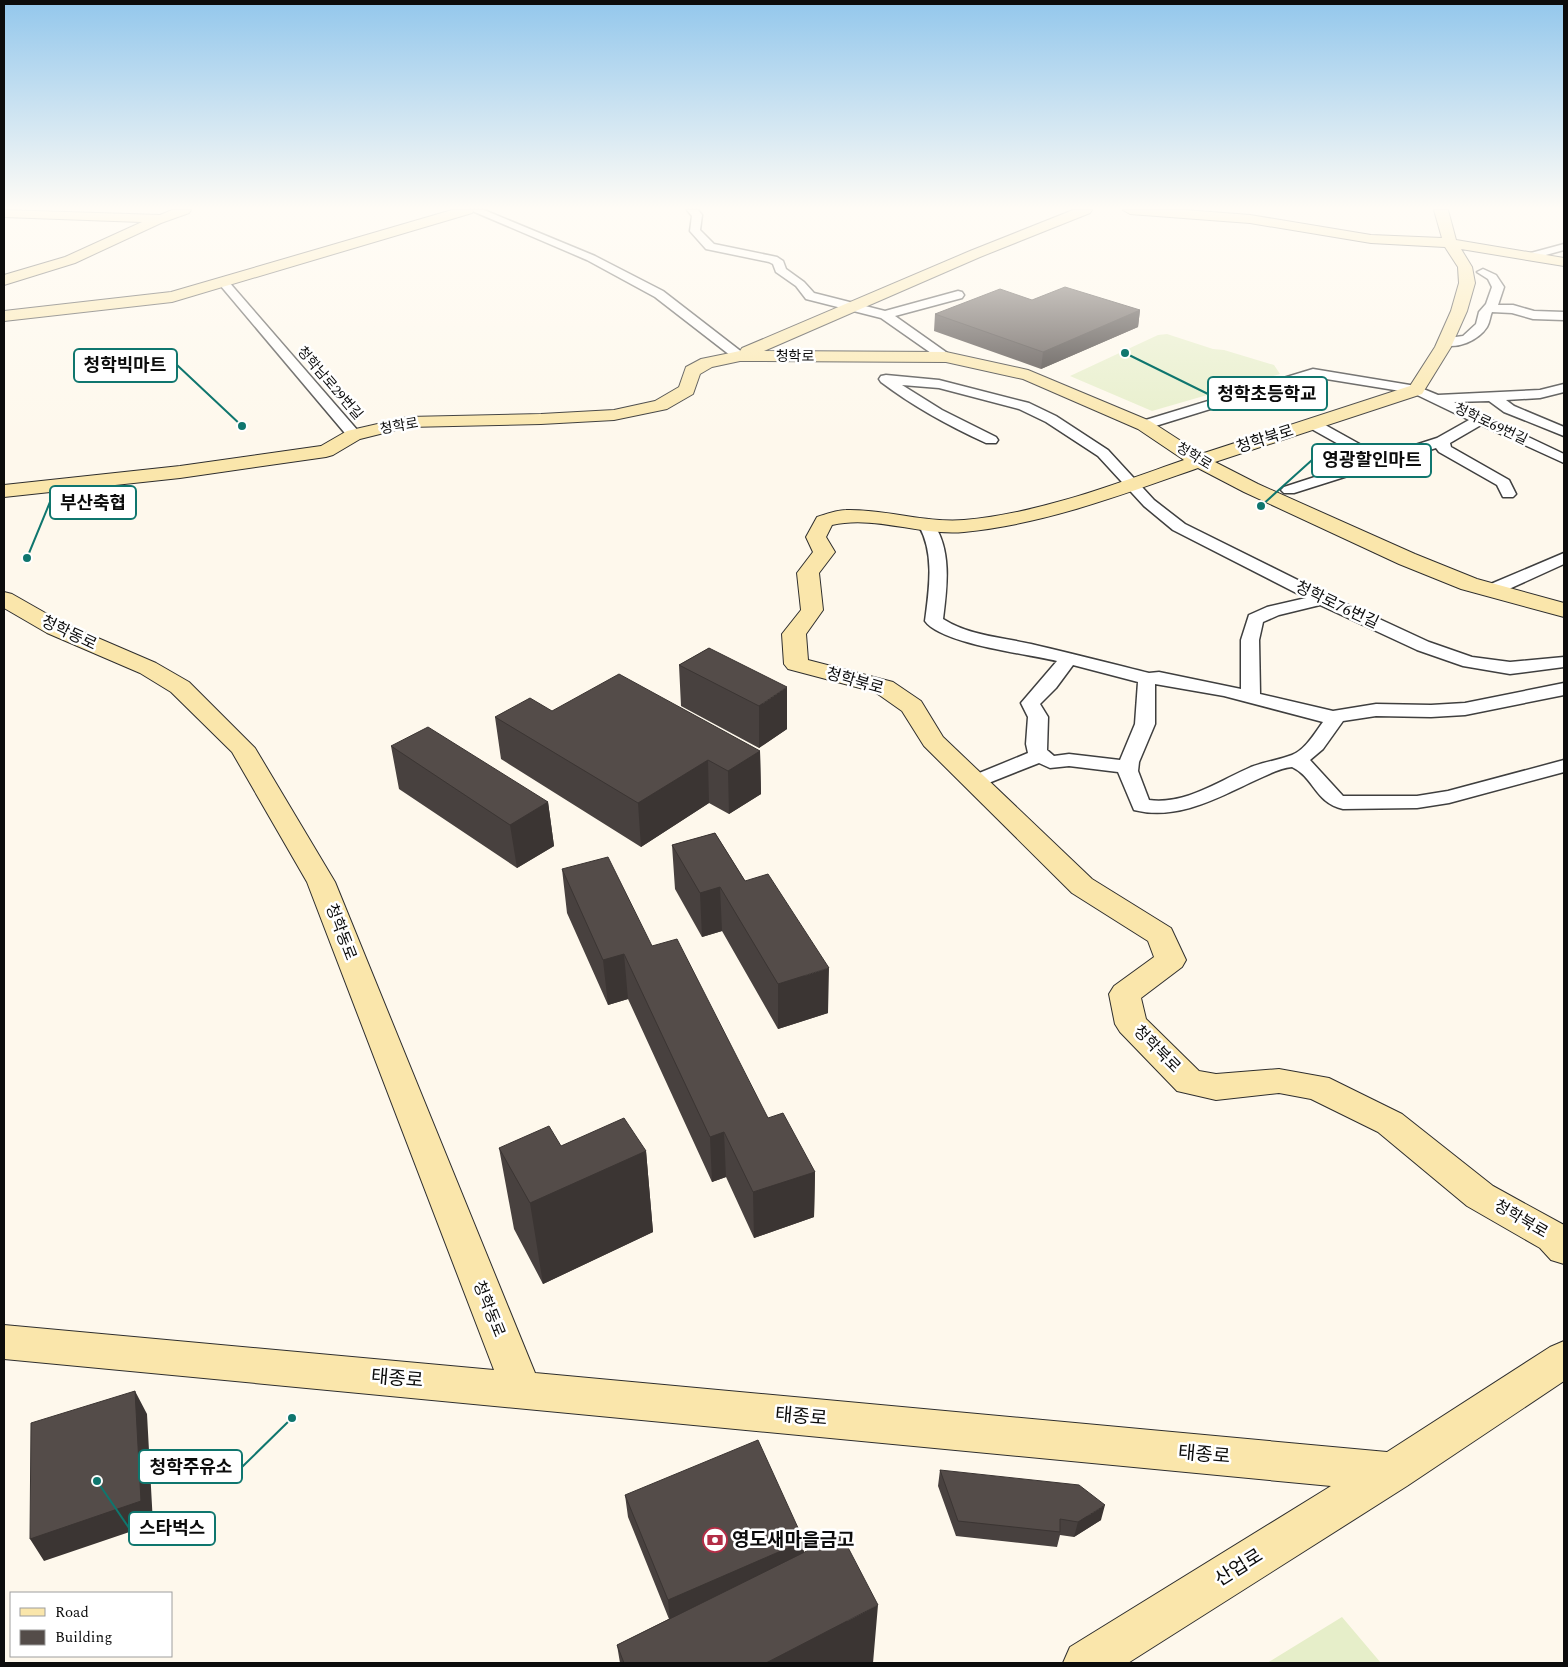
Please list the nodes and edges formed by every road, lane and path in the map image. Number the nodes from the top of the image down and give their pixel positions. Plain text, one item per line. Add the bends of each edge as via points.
1 (206, 288) edge
2 (228, 288) edge
3 (648, 288) edge
4 (803, 288) edge
5 (896, 288) edge
6 (1466, 288) edge
7 (1498, 288) edge
8 (1506, 292) dead end
9 (958, 295) dead end
10 (851, 307) junction
11 (1489, 308) junction
12 (1513, 308) junction
13 (885, 315) junction
14 (4, 316) edge
15 (1564, 316) edge
16 (1446, 342) junction
17 (740, 356) junction
18 (946, 357) junction
19 (1564, 388) edge
20 (1416, 390) junction
21 (1493, 397) junction
22 (1438, 400) junction
23 (1480, 420) junction
24 (1312, 424) junction
25 (1144, 425) junction
26 (1564, 432) edge
27 (354, 435) junction
28 (991, 440) dead end
29 (1442, 441) junction
30 (1564, 458) edge
31 (1378, 460) junction
32 (1199, 461) junction
33 (1132, 484) junction
34 (1289, 490) dead end
35 (4, 491) edge
36 (1508, 494) dead end
37 (927, 526) junction
38 (1564, 558) edge
39 (1492, 590) junction
40 (4, 599) edge
41 (1322, 599) junction
42 (1564, 610) edge
43 (1069, 658) junction
44 (1564, 662) edge
45 (1149, 679) junction
46 (1564, 689) edge
47 (1251, 698) junction
48 (1333, 717) junction
49 (1044, 756) junction
50 (1297, 761) junction
51 (1564, 766) edge
52 (1129, 767) junction
53 (974, 782) junction
54 (1564, 1249) edge
55 (4, 1342) edge
56 (1560, 1368) edge
57 (522, 1391) junction
58 (1392, 1472) junction
59 (1086, 1663) edge

1 - 14 street via 123,304
2 - 27 street, 청학남로29번길
3 - 17 street
4 - 10 street via 810,296
5 - 10 street
6 - 16 street
7 - 11 street
8 - 12 street
9 - 13 street
10 - 13 street
10 - 17 street
11 - 12 street
11 - 16 street via 1482,325 1467,339
12 - 15 street via 1533,315
13 - 18 street
16 - 20 street
17 - 18 street, 청학로
17 - 27 street, 청학로 via 707,363 692,371 687,390 661,405 636,411 541,419 408,422
18 - 25 street, 청학로 via 1028,375
19 - 21 street via 1540,394
20 - 22 street, 청학로69번길
20 - 24 street, 청학북로
20 - 25 street, 청학로69번길 via 1313,372
21 - 22 street
21 - 26 street via 1509,409
22 - 23 street, 청학로69번길
23 - 29 street
23 - 30 street, 청학로69번길
24 - 31 street
24 - 32 street, 청학북로
25 - 32 street, 청학로
27 - 35 street, 청학로 via 326,451 180,472
28 - 33 street, 청학로76번길 via 908,397 886,379 939,384 1024,406 1051,419 1103,453
29 - 31 street
29 - 36 street via 1444,449 1504,483
31 - 34 street
32 - 33 street, 청학북로
32 - 39 street, 청학로 via 1407,559
33 - 37 street, 청학북로 via 1079,503 1024,517 964,526
33 - 41 street, 청학로76번길 via 1148,503 1179,527
37 - 43 street via 934,538 939,580 934,621 950,631 985,641
37 - 53 street, 청학북로 via 845,516 824,521 816,538 824,552 808,573 812,610 794,634 796,664 884,687 912,706 933,741
38 - 39 street
39 - 42 street, 청학로
40 - 57 street, 청학동로 via 55,628 148,668 180,687 242,748 321,882
41 - 44 street, 청학로76번길 via 1423,646 1469,662 1510,668
41 - 47 street via 1255,619 1250,654
43 - 45 street
43 - 49 street via 1050,684 1030,703 1038,717 1038,752
45 - 47 street via 1193,684
45 - 52 street via 1146,684 1145,724
46 - 48 street via 1466,709 1376,710
47 - 48 street
48 - 50 street via 1333,722 1316,745
49 - 52 street via 1050,762 1069,760
49 - 53 street via 1025,760
50 - 51 street via 1335,801 1343,803 1417,802 1448,797
50 - 52 street via 1262,770 1184,804 1157,807 1141,804
53 - 54 street, 청학북로 via 1082,886 1160,935 1171,960 1125,994 1131,1024 1189,1082 1216,1087 1278,1081 1317,1087 1390,1123 1480,1196 1553,1237
55 - 57 street, 태종로
56 - 58 street
57 - 58 street, 태종로
58 - 59 street, 산업로

